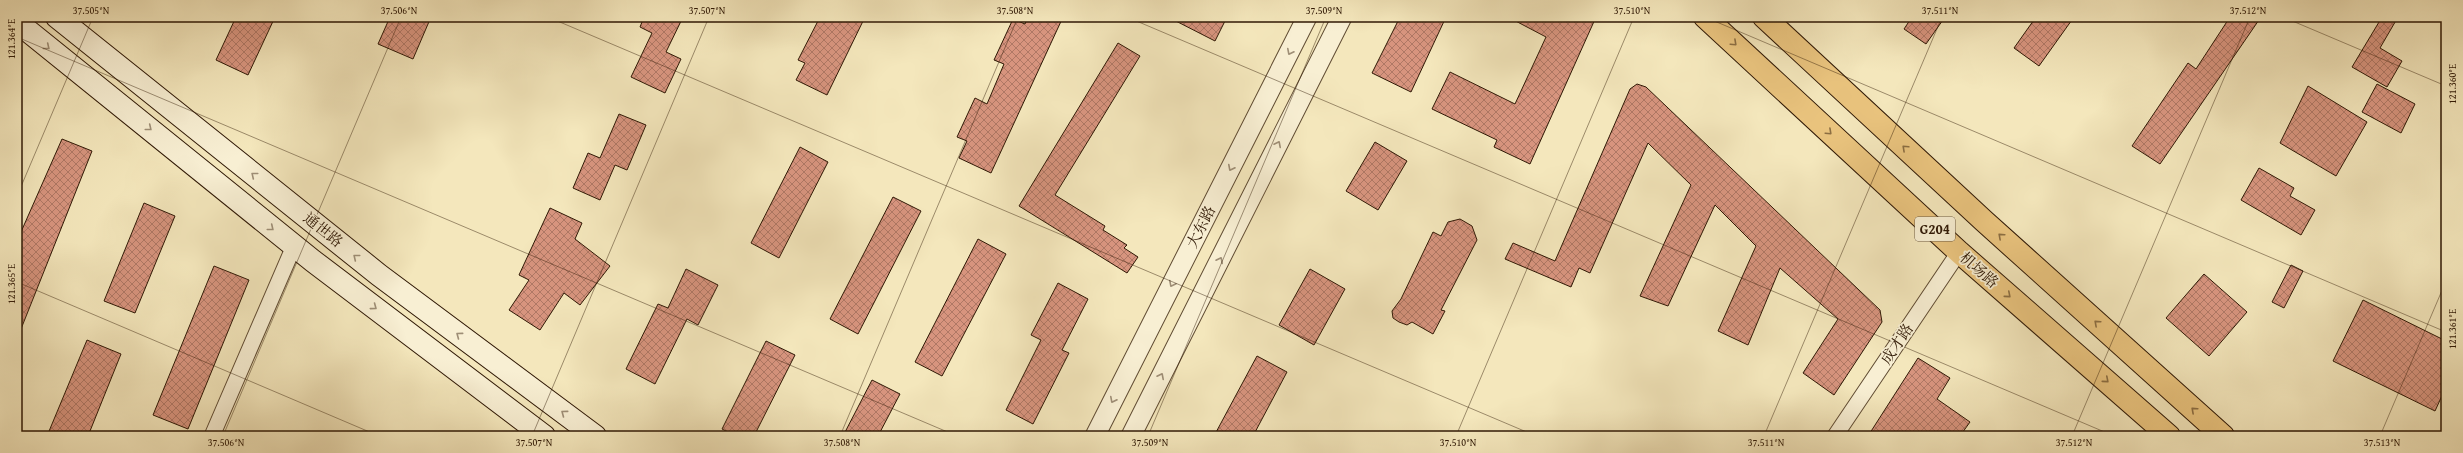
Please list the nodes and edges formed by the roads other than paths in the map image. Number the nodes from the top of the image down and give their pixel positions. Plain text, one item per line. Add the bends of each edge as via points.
1 (57, 17) edge
2 (1307, 17) edge
3 (1342, 17) edge
4 (1705, 17) edge
5 (1764, 17) edge
6 (17, 22) edge
7 (294, 246) junction
8 (1959, 252) junction
9 (212, 436) edge
10 (544, 436) edge
11 (595, 436) edge
12 (1095, 436) edge
13 (1131, 436) edge
14 (1836, 436) edge
15 (2169, 436) edge
16 (2223, 436) edge

11 -> 1 main road, 通世路 via 379,276
2 -> 12 street, 大东路
13 -> 3 street, 大东路
4 -> 8 highway, 机场路 / G204
16 -> 5 highway, G204 via 1984,221
6 -> 7 main road, 通世路
7 - 9 street
7 -> 10 main road, 通世路
8 - 14 street, 成才路
8 -> 15 highway, 机场路 / G204

